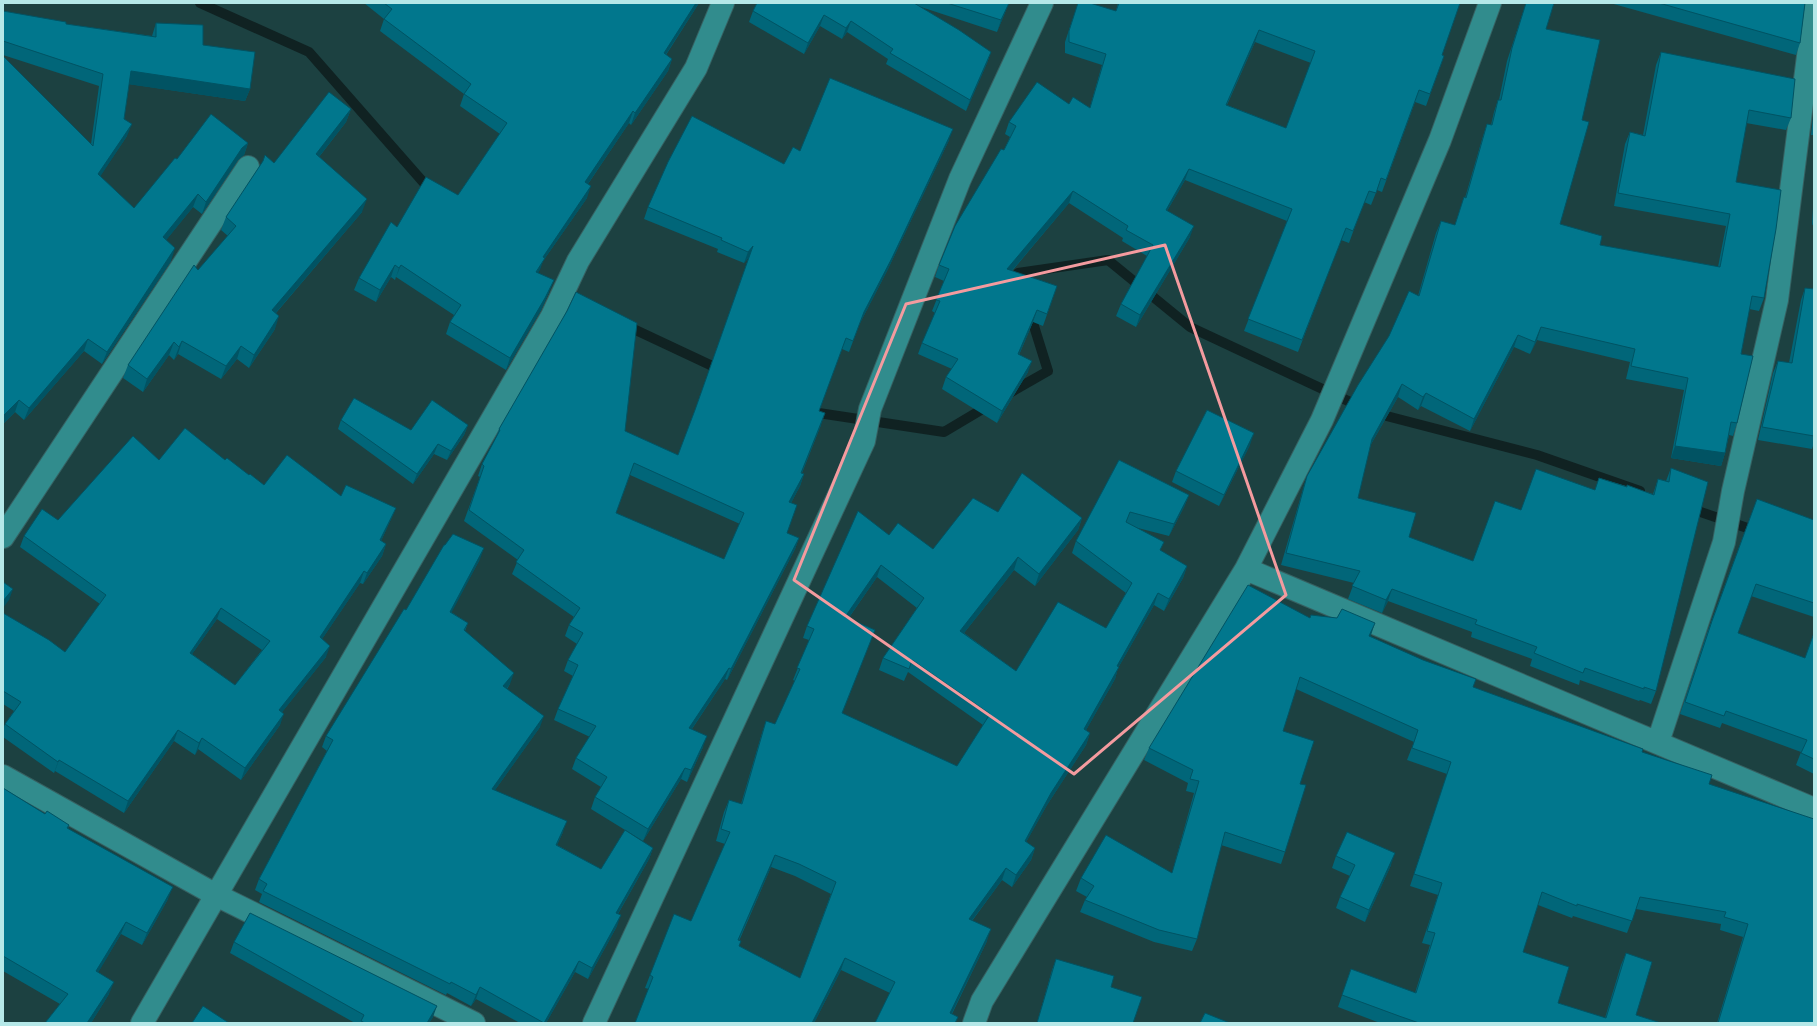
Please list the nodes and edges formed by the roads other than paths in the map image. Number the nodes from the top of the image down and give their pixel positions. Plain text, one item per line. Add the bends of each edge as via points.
1 (723, 3) edge
2 (1042, 3) edge
3 (1490, 3) edge
4 (1814, 8) edge
5 (248, 167) dead end
6 (3, 536) edge
7 (1246, 569) junction
8 (1658, 742) junction
9 (3, 776) edge
10 (1814, 809) edge
11 (216, 895) junction
12 (142, 1023) edge
13 (474, 1023) edge
14 (594, 1023) edge
15 (974, 1023) edge

1 - 11 street via 696,68 578,261 552,316
2 - 14 street via 960,179 870,409 864,441
3 - 7 street via 1440,140 1322,420
4 - 8 street via 1777,300 1733,491 1724,542
5 - 6 street
7 - 8 street
7 - 15 street via 982,1001
8 - 10 street
9 - 11 street
11 - 12 street
11 - 13 street

